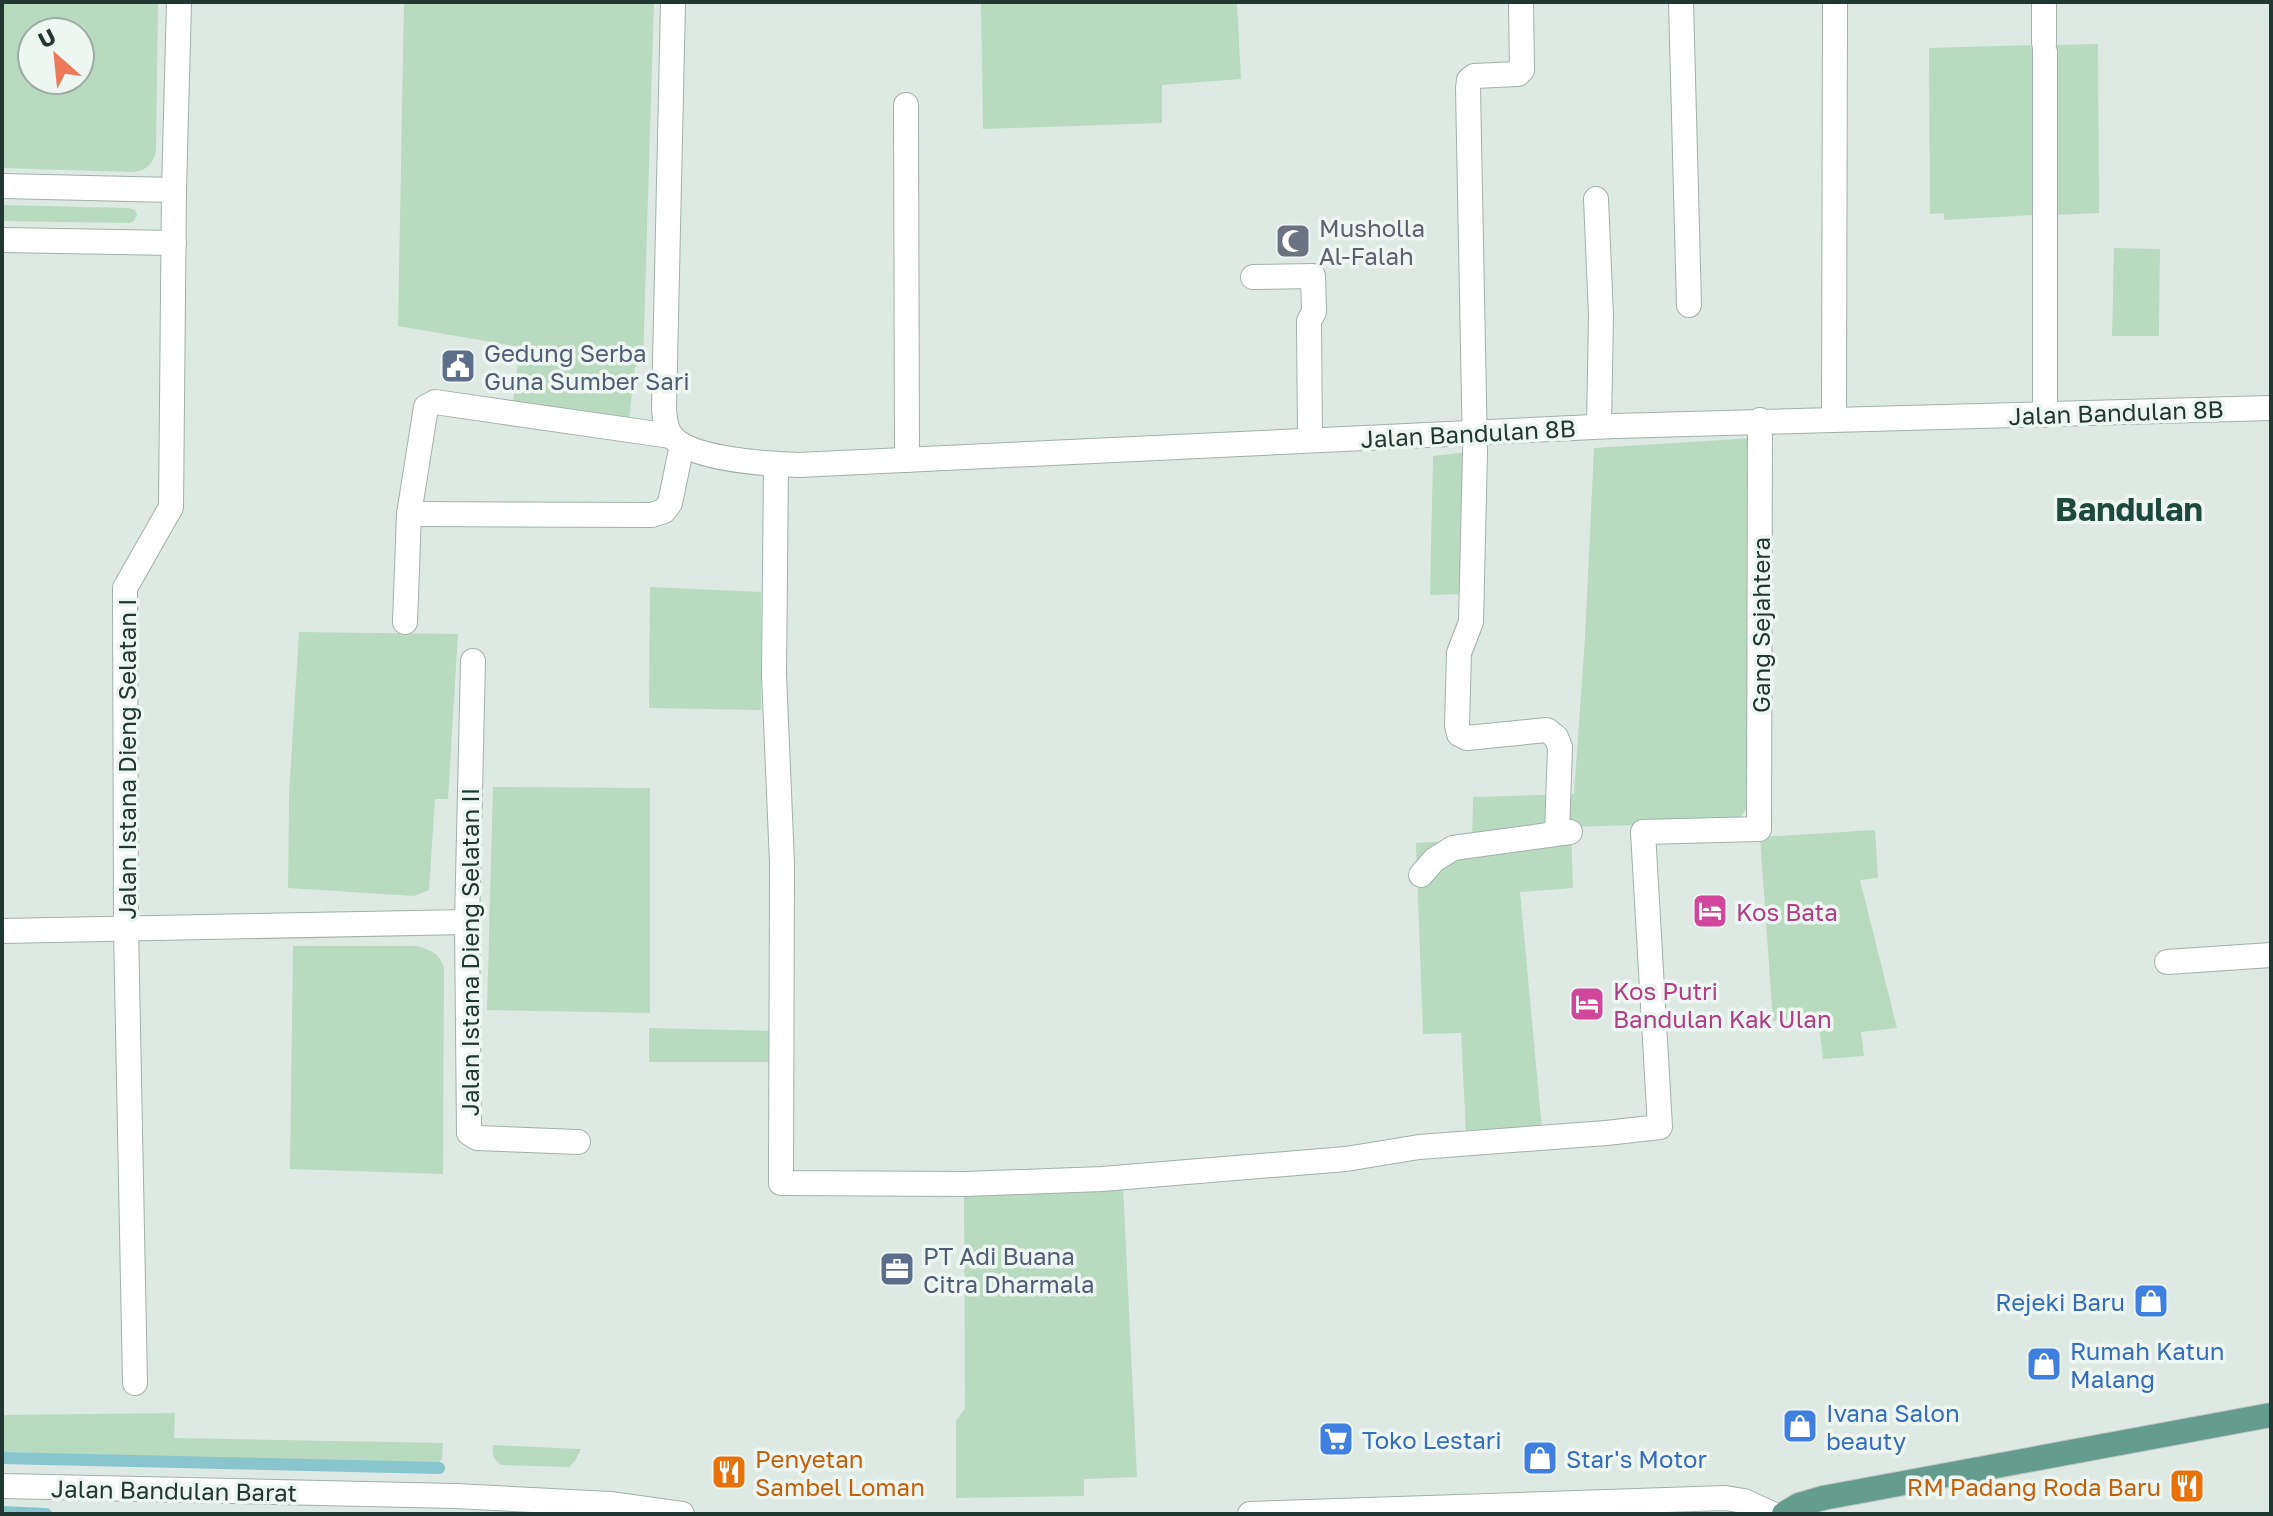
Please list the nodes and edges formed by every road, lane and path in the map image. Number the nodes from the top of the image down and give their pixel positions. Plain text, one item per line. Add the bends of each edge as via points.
1 (179, 2) edge
2 (673, 2) edge
3 (1521, 2) edge
4 (1681, 2) edge
5 (1835, 2) edge
6 (2044, 2) edge
7 (906, 105) dead end
8 (2, 186) edge
9 (174, 190) junction
10 (1596, 199) dead end
11 (2, 240) edge
12 (174, 243) junction
13 (1253, 277) dead end
14 (1689, 305) dead end
15 (2271, 408) edge
16 (2045, 415) junction
17 (1834, 418) junction
18 (1760, 420) junction
19 (1599, 426) junction
20 (1474, 433) junction
21 (676, 440) junction
22 (1310, 440) junction
23 (907, 460) junction
24 (776, 464) junction
25 (409, 514) junction
26 (405, 622) dead end
27 (473, 661) dead end
28 (1421, 875) dead end
29 (467, 922) junction
30 (126, 928) junction
31 (2, 931) edge
32 (2271, 955) edge
33 (2167, 962) dead end
34 (578, 1142) dead end
35 (135, 1383) dead end
36 (2271, 1415) edge
37 (2, 1486) edge
38 (1298, 1513) edge
39 (682, 1514) edge
40 (1250, 1514) edge
41 (1264, 1514) edge
42 (1772, 1514) edge
43 (1784, 1514) edge

1 - 9 street, Jalan Istana Dieng Selatan I
2 - 21 street via 664,409
3 - 20 street via 1522,70 1474,76 1468,88
4 - 14 street
5 - 17 street
6 - 16 street
7 - 23 street
8 - 9 street
9 - 12 street, Jalan Istana Dieng Selatan I
10 - 19 street
11 - 12 street
12 - 30 street, Jalan Istana Dieng Selatan I via 171,507 125,588
13 - 22 street via 1313,276
15 - 16 street, Jalan Bandulan 8B
16 - 17 street, Jalan Bandulan 8B
17 - 18 street, Jalan Bandulan 8B
18 - 19 street, Jalan Bandulan 8B
18 - 24 street, Gang Sejahtera via 1759,829 1643,832 1660,1127 1133,1177 965,1184 781,1183
19 - 20 street, Jalan Bandulan 8B
20 - 22 street, Jalan Bandulan 8B
20 - 28 street via 1471,622 1459,653 1459,734 1467,738 1547,730 1556,737 1564,833 1453,848
21 - 24 street, Jalan Bandulan 8B via 710,455
21 - 25 street via 670,503 652,515
21 - 25 street, Jalan Bandulan 8B via 435,402 426,407
22 - 23 street, Jalan Bandulan 8B
23 - 24 street, Jalan Bandulan 8B
25 - 26 street
27 - 29 street, Jalan Istana Dieng Selatan II
29 - 30 street
29 - 34 street, Jalan Istana Dieng Selatan II via 469,1133 477,1138
30 - 31 street
30 - 35 street, Jalan Istana Dieng Selatan I
32 - 33 street
36 - 43 main road via 1823,1498
37 - 39 street, Jalan Bandulan Barat via 455,1496 610,1504
38 - 41 street
38 - 42 street via 1725,1498
40 - 41 street

